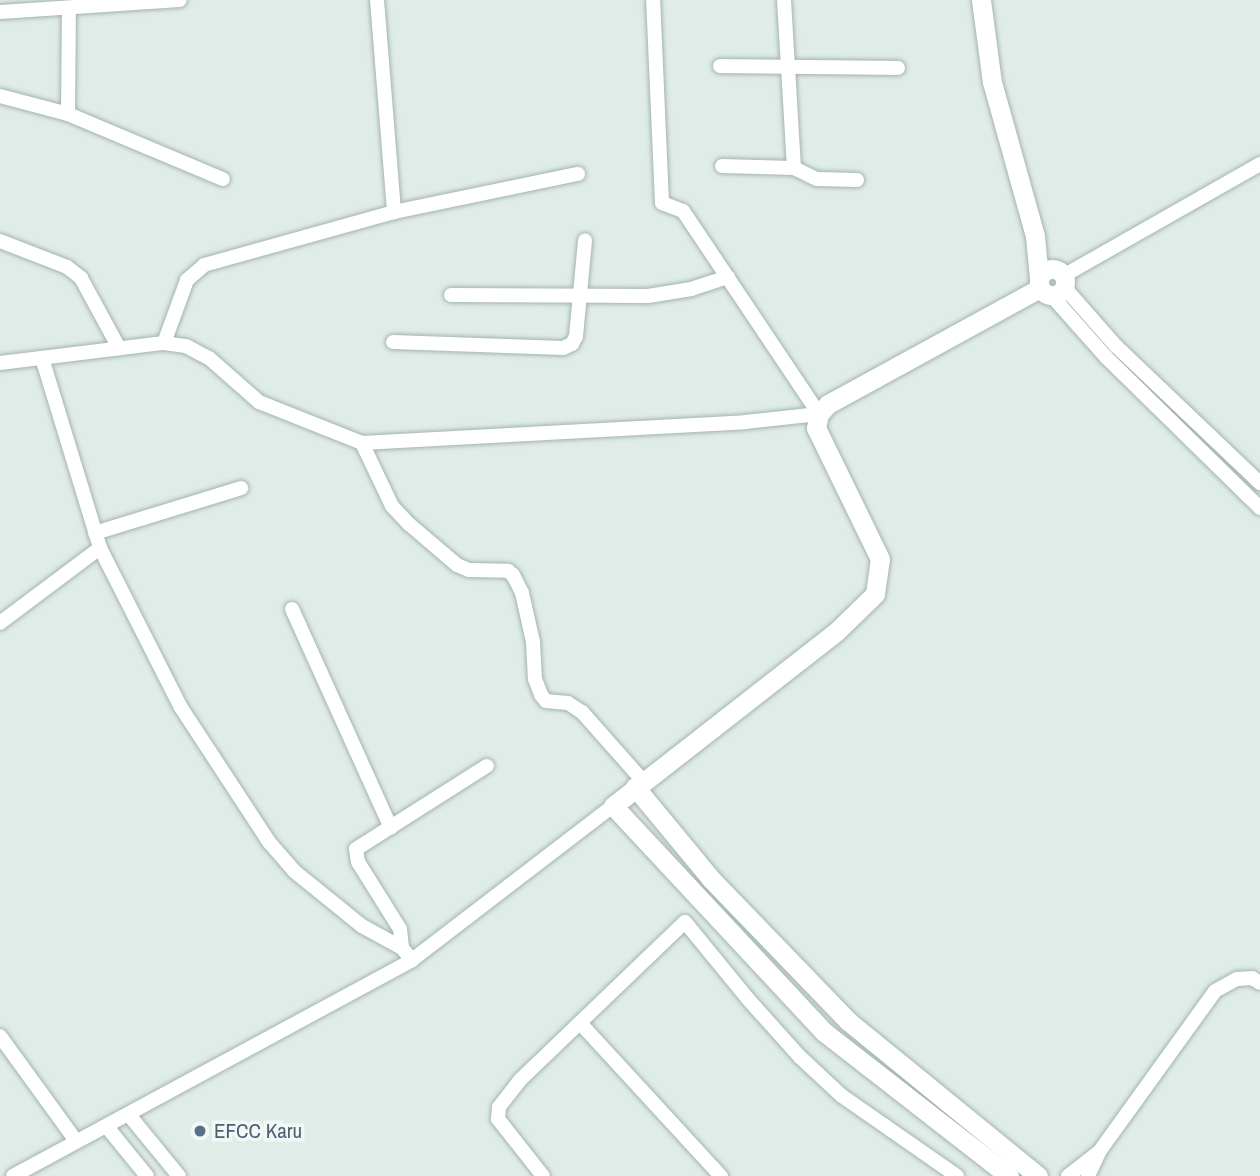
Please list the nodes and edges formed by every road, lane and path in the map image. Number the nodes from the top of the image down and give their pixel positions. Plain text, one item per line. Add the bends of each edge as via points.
1 (180, 0) edge
2 (377, 0) edge
3 (653, 0) edge
4 (784, 0) edge
5 (981, 0) edge
6 (25, 5) edge
7 (69, 9) junction
8 (0, 12) edge
9 (720, 66) dead end
10 (788, 67) junction
11 (898, 68) dead end
12 (0, 96) edge
13 (68, 114) junction
14 (1260, 164) edge
15 (722, 166) dead end
16 (794, 168) junction
17 (578, 174) dead end
18 (223, 179) dead end
19 (857, 180) dead end
20 (394, 212) junction
21 (584, 240) dead end
22 (0, 241) edge
23 (727, 277) junction
24 (1052, 282) junction
25 (451, 295) dead end
26 (579, 297) junction
27 (393, 342) dead end
28 (164, 343) junction
29 (119, 348) junction
30 (42, 358) junction
31 (0, 363) edge
32 (819, 414) junction
33 (362, 443) junction
34 (1260, 483) edge
35 (241, 488) dead end
36 (1260, 508) edge
37 (95, 533) junction
38 (100, 548) junction
39 (292, 609) dead end
40 (0, 623) edge
41 (486, 766) dead end
42 (639, 784) junction
43 (612, 806) junction
44 (391, 828) junction
45 (402, 948) junction
46 (412, 960) junction
47 (1260, 983) edge
48 (581, 1024) junction
49 (0, 1036) edge
50 (129, 1115) junction
51 (107, 1127) junction
52 (76, 1141) junction
53 (1099, 1152) junction
54 (13, 1176) edge
55 (147, 1176) edge
56 (179, 1176) edge
57 (542, 1176) edge
58 (721, 1176) edge
59 (957, 1176) edge
60 (1009, 1176) edge
61 (1038, 1176) edge
62 (1069, 1176) edge
63 (1088, 1176) edge

1 - 7 street
2 - 20 street
3 - 23 street via 660,197 662,203 683,211
4 - 10 street
5 - 24 street via 992,82
6 - 7 street
6 - 8 street
7 - 13 street
9 - 10 street
10 - 11 street
10 - 16 street
12 - 13 street
13 - 18 street
14 - 24 street
15 - 16 street
16 - 19 street via 817,179
17 - 20 street
20 - 28 street via 204,265 187,280
21 - 26 street
22 - 29 street via 67,267 81,278
23 - 26 street via 669,294
23 - 32 street
24 - 32 street via 828,404
24 - 34 street
24 - 36 street via 1106,357
25 - 26 street
26 - 27 street via 576,336 564,348
28 - 29 street
28 - 33 street via 186,346 209,358 259,402
29 - 30 street
30 - 31 street
30 - 37 street
32 - 33 street
32 - 42 street via 816,428 880,559 875,594 837,631
33 - 42 street via 393,506 409,524 457,565 469,570 508,570 513,575 522,593 541,695 546,701 568,703 582,712
35 - 37 street
37 - 38 street
38 - 40 street
38 - 45 street via 180,706 269,842 295,871 352,918
39 - 44 street
41 - 44 street
42 - 43 street
42 - 61 street via 711,879 848,1021
43 - 46 street
43 - 60 street via 824,1032
44 - 45 street via 356,849 358,862 400,929
45 - 46 street
46 - 50 street
47 - 53 street via 1252,978 1237,979 1215,991
48 - 57 street via 520,1080 499,1107 498,1119
48 - 58 street
48 - 59 street via 685,922 748,999 833,1088
49 - 52 street
50 - 51 street
50 - 56 street
51 - 52 street
51 - 55 street
52 - 54 street
53 - 62 street
53 - 63 street

